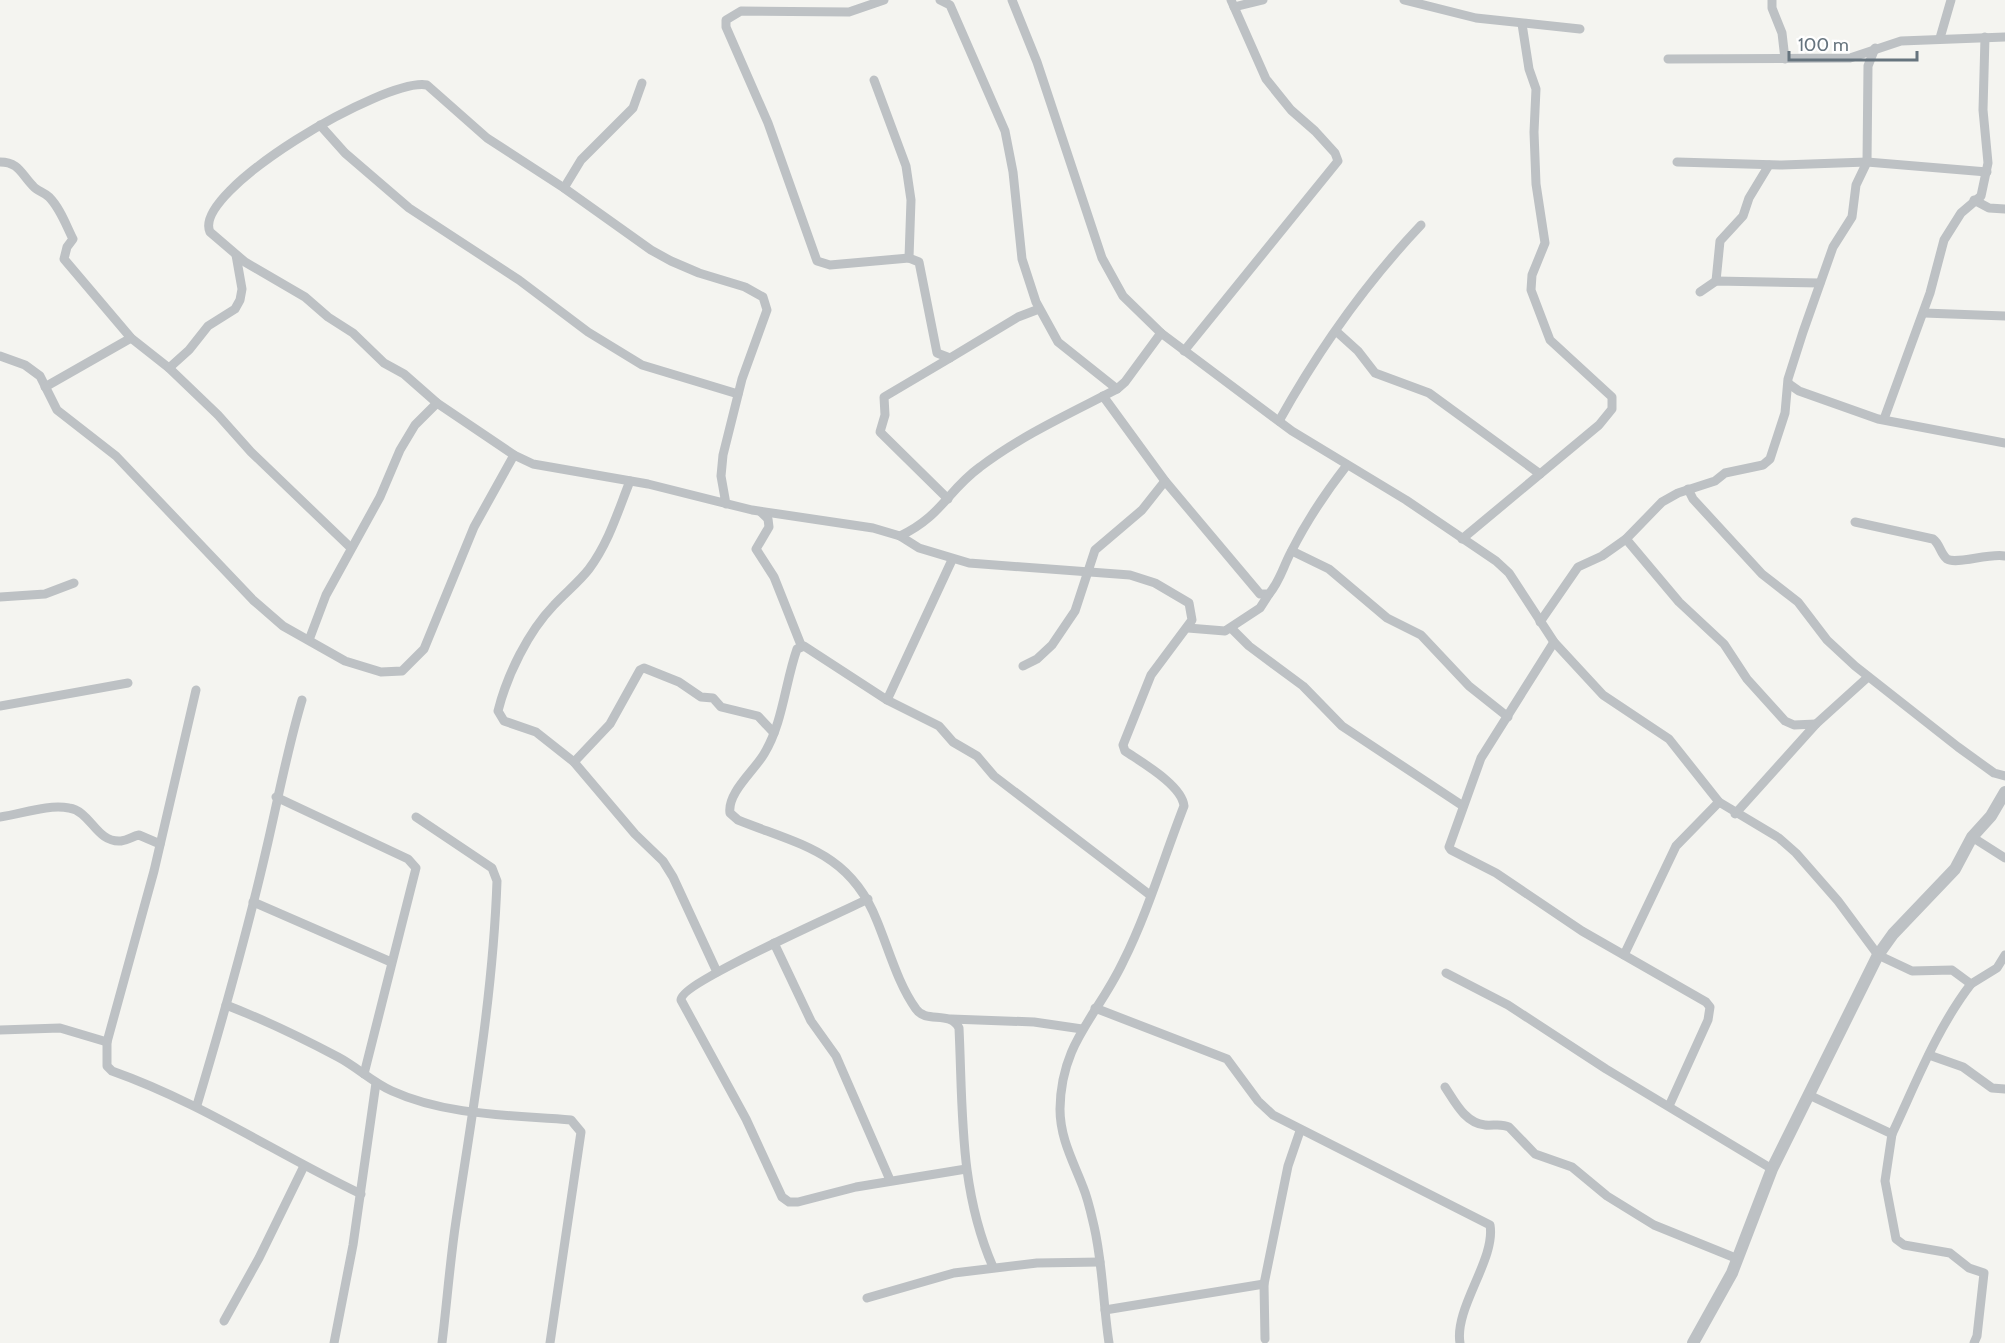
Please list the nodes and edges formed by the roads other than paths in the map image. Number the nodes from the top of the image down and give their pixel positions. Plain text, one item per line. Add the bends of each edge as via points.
1 (884, 0) edge
2 (940, 0) edge
3 (1012, 0) edge
4 (1263, 0) edge
5 (1404, 0) edge
6 (1772, 0) edge
7 (1951, 0) edge
8 (1233, 4) edge
9 (1522, 24) junction
10 (1580, 29) dead end
11 (1985, 37) junction
12 (2005, 37) edge
13 (1940, 38) junction
14 (1875, 48) junction
15 (1850, 58) junction
16 (1668, 59) dead end
17 (1785, 59) junction
18 (1868, 66) junction
19 (874, 80) dead end
20 (642, 83) dead end
21 (320, 125) junction
22 (0, 162) edge
23 (1677, 162) dead end
24 (1868, 162) junction
25 (1769, 165) junction
26 (1987, 172) junction
27 (564, 188) junction
28 (1974, 200) junction
29 (2005, 209) edge
30 (1421, 225) dead end
31 (236, 255) junction
32 (909, 258) junction
33 (1716, 281) junction
34 (1820, 283) junction
35 (1700, 292) dead end
36 (1039, 309) junction
37 (1924, 312) junction
38 (2005, 316) edge
39 (1337, 332) junction
40 (1161, 333) junction
41 (131, 338) junction
42 (1184, 351) junction
43 (0, 356) edge
44 (950, 358) junction
45 (169, 368) junction
46 (1789, 384) junction
47 (45, 387) junction
48 (1117, 389) junction
49 (738, 394) junction
50 (1103, 396) junction
51 (437, 403) junction
52 (1884, 419) junction
53 (1279, 421) junction
54 (2005, 443) edge
55 (514, 455) junction
56 (1347, 465) junction
57 (1539, 474) junction
58 (630, 481) junction
59 (1165, 481) junction
60 (1688, 489) junction
61 (948, 499) junction
62 (726, 504) junction
63 (761, 512) junction
64 (1855, 522) dead end
65 (900, 536) junction
66 (1462, 539) junction
67 (1626, 539) junction
68 (351, 548) junction
69 (1292, 550) junction
70 (2005, 556) edge
71 (952, 560) junction
72 (1090, 571) junction
73 (74, 584) dead end
74 (1269, 594) junction
75 (0, 597) edge
76 (1540, 622) junction
77 (1188, 628) junction
78 (1231, 628) junction
79 (309, 640) junction
80 (1554, 642) junction
81 (801, 645) junction
82 (1023, 666) dead end
83 (1868, 677) junction
84 (128, 683) dead end
85 (196, 690) dead end
86 (302, 700) dead end
87 (887, 700) junction
88 (0, 706) edge
89 (1508, 717) junction
90 (1816, 724) junction
91 (774, 733) junction
92 (574, 762) junction
93 (2005, 776) edge
94 (2005, 792) edge
95 (276, 797) junction
96 (1719, 801) junction
97 (1463, 806) junction
98 (1735, 814) junction
99 (0, 817) edge
100 (417, 817) dead end
101 (1972, 837) junction
102 (160, 844) junction
103 (2005, 858) edge
104 (1150, 895) junction
105 (868, 899) junction
106 (253, 902) junction
107 (774, 943) junction
108 (1624, 955) junction
109 (1878, 955) junction
110 (2005, 955) edge
111 (390, 962) junction
112 (2001, 970) edge
113 (717, 972) junction
114 (1446, 973) dead end
115 (1971, 984) junction
116 (226, 1005) junction
117 (1095, 1008) junction
118 (951, 1019) junction
119 (1082, 1029) junction
120 (0, 1030) edge
121 (107, 1042) junction
122 (1929, 1055) junction
123 (364, 1074) junction
124 (376, 1083) junction
125 (1445, 1087) dead end
126 (2005, 1089) edge
127 (1809, 1095) junction
128 (197, 1106) junction
129 (1669, 1106) junction
130 (475, 1113) junction
131 (1300, 1131) junction
132 (1892, 1134) junction
133 (304, 1166) junction
134 (966, 1168) junction
135 (1772, 1169) junction
136 (890, 1180) junction
137 (361, 1194) junction
138 (1738, 1259) junction
139 (1100, 1262) junction
140 (993, 1267) junction
141 (1264, 1284) junction
142 (867, 1298) dead end
143 (1104, 1310) junction
144 (224, 1321) dead end
145 (1265, 1339) dead end
146 (334, 1343) edge
147 (442, 1343) edge
148 (550, 1343) edge
149 (1108, 1343) edge
150 (1460, 1343) edge
151 (1693, 1343) edge
152 (1974, 1343) edge

1 - 32 street via 849,12 741,11 726,20 726,27 768,123 818,261 830,265
2 - 36 street via 950,5 1005,131 1022,259
3 - 40 street via 1109,275 1123,296
4 - 8 street
5 - 9 street via 1467,17
6 - 17 street
7 - 13 street
8 - 42 street via 1266,79 1335,153 1338,161
9 - 10 street
9 - 57 street via 1536,89 1536,184 1545,243 1532,274 1531,290 1550,340 1609,392 1613,403 1599,425
11 - 12 street
11 - 13 street
11 - 26 street via 1983,110
13 - 14 street via 1901,40
14 - 15 street
14 - 18 street
15 - 17 street
15 - 18 street
16 - 17 street
18 - 24 street
19 - 32 street via 906,166 911,201
20 - 27 street via 633,108 581,160
21 - 27 street via 403,87 427,85 487,138
21 - 31 street via 258,166 209,218 210,232
21 - 49 street via 345,153 409,208 519,280 588,332 642,364
22 - 41 street via 14,163 35,189 48,196 73,239 67,247 65,262
23 - 25 street
24 - 25 street
24 - 26 street
24 - 34 street via 1856,185 1852,217 1833,247
25 - 33 street via 1743,216 1720,241
26 - 28 street via 1981,196
27 - 49 street via 671,261 763,297 767,310
28 - 29 street via 1989,208
28 - 37 street via 1944,240
30 - 39 street via 1386,262
31 - 45 street via 242,289 235,309 208,326
31 - 51 street via 353,333 384,363 404,374
32 - 44 street via 919,262 937,353
33 - 34 street
33 - 35 street
34 - 46 street
36 - 44 street via 1018,316
36 - 48 street via 1058,342
37 - 38 street
37 - 52 street
39 - 53 street via 1300,383
39 - 57 street via 1375,373 1429,393
40 - 42 street
40 - 48 street
41 - 45 street
41 - 47 street
42 - 53 street
43 - 47 street via 32,369
44 - 61 street via 884,397 885,415 880,432
45 - 68 street
46 - 52 street via 1799,391
46 - 60 street via 1785,413 1770,459 1763,465 1725,472 1715,481
47 - 79 street via 57,410 116,456 254,600 284,626
48 - 50 street
49 - 62 street via 721,476
50 - 59 street
50 - 61 street via 997,454
51 - 55 street
51 - 68 street via 407,436 380,497
52 - 54 street
53 - 56 street
55 - 58 street via 555,470
55 - 79 street via 474,527 432,634 412,664 402,671 381,672 345,661
56 - 66 street
56 - 69 street
57 - 66 street
58 - 62 street
58 - 92 street via 602,549 540,623 510,676 498,711 504,721 536,732
59 - 72 street via 1142,510 1095,550
59 - 74 street via 1208,528 1258,593
60 - 67 street via 1662,502
60 - 83 street via 1762,573 1798,602 1827,640
61 - 65 street via 930,519
62 - 63 street
63 - 65 street via 857,525
63 - 81 street via 769,527 756,549 774,577
64 - 70 street via 1933,539 1946,558 1954,561 1991,554
65 - 71 street
66 - 76 street via 1509,573
67 - 76 street via 1578,567
67 - 90 street via 1679,602 1724,644 1747,679 1785,721 1794,725
68 - 79 street via 326,595
69 - 74 street
69 - 89 street via 1329,569 1387,618 1421,635 1469,686
71 - 72 street via 989,566
71 - 87 street
72 - 77 street via 1130,575 1155,583 1189,603 1192,611
72 - 82 street via 1082,599 1064,630 1037,659
73 - 75 street via 45,594
74 - 78 street via 1260,608
76 - 80 street
77 - 78 street via 1215,632
77 - 104 street via 1150,675 1123,745 1125,751 1161,776 1183,800
78 - 97 street via 1303,686 1348,732
80 - 89 street
80 - 96 street via 1604,695 1669,739
81 - 87 street
81 - 91 street via 790,668
83 - 90 street
83 - 93 street via 1958,747 1994,773
84 - 88 street
85 - 102 street
86 - 95 street
87 - 104 street via 939,726 953,742 977,756 994,776
89 - 97 street via 1481,758
90 - 98 street
91 - 92 street via 758,716 725,708 713,698 701,697 679,682 644,668 610,724
91 - 105 street via 764,755 731,802 730,813 738,820 815,849 846,873
92 - 113 street via 668,868
94 - 101 street
95 - 106 street
95 - 111 street via 414,864 416,872
96 - 98 street
96 - 108 street via 1676,846
97 - 108 street via 1449,843 1451,850 1496,873
98 - 109 street via 1779,838 1796,853
99 - 102 street via 69,808 87,816 109,839 123,841 138,835
100 - 130 street via 496,874 490,992
101 - 103 street
101 - 109 street via 1955,869
102 - 121 street
104 - 117 street via 1124,962
105 - 107 street
105 - 118 street via 915,1008 924,1015
106 - 111 street
106 - 116 street
107 - 113 street
107 - 136 street via 811,1021 836,1056
108 - 129 street via 1710,1007 1708,1020
109 - 115 street via 1912,970 1952,970
109 - 127 street
110 - 112 street
111 - 123 street
112 - 115 street
113 - 136 street via 684,992 681,1000 746,1119 782,1197 798,1202
114 - 129 street via 1508,1005
115 - 122 street
116 - 123 street via 320,1048
116 - 128 street
117 - 119 street
117 - 131 street via 1227,1059 1267,1111
118 - 119 street via 1034,1022
118 - 134 street via 959,1028
119 - 139 street via 1063,1072 1060,1112 1064,1140 1084,1189
120 - 121 street via 60,1028
121 - 128 street via 109,1069
122 - 126 street via 1963,1067 1992,1088
122 - 132 street
123 - 124 street
124 - 130 street via 404,1095
124 - 137 street
125 - 138 street via 1472,1121 1509,1127 1534,1154 1572,1167 1607,1196 1654,1225
127 - 132 street
127 - 135 street
128 - 133 street
129 - 135 street
130 - 147 street via 456,1222
130 - 148 street via 571,1120 580,1128
131 - 141 street via 1288,1166
131 - 150 street via 1363,1159 1490,1226 1481,1268 1460,1326
132 - 152 street via 1885,1181 1896,1239 1904,1245 1950,1253 1984,1274
133 - 137 street
133 - 144 street
134 - 136 street
134 - 140 street via 973,1214
135 - 138 street
137 - 146 street
138 - 151 street
139 - 140 street
139 - 143 street
140 - 142 street via 943,1275
141 - 143 street
141 - 145 street
143 - 149 street

